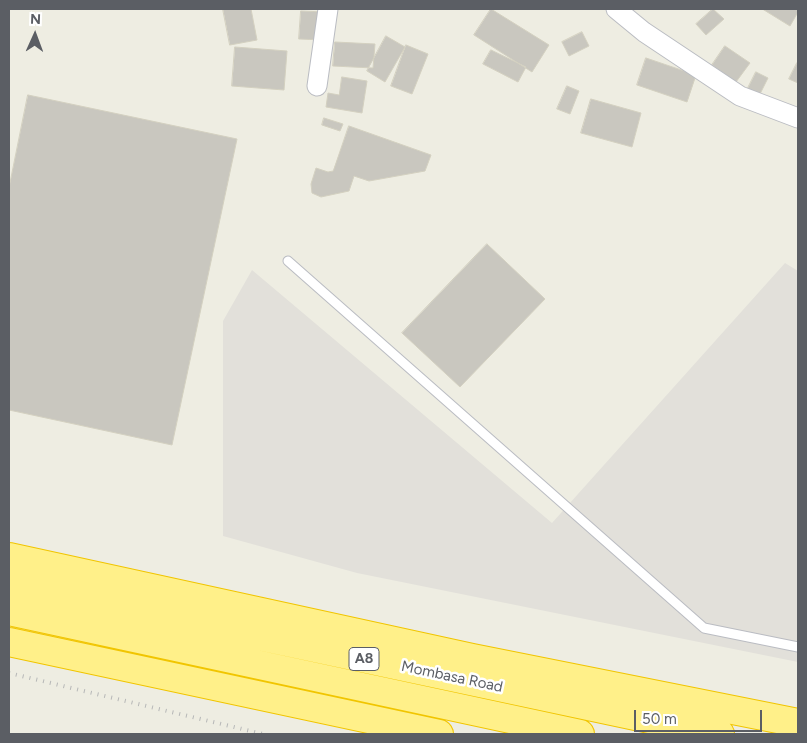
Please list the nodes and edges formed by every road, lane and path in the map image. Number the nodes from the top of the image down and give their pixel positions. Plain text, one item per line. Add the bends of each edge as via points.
1 (328, 9) edge
2 (616, 9) edge
3 (317, 86) dead end
4 (798, 118) edge
5 (288, 261) dead end
6 (9, 557) edge
7 (9, 583) edge
8 (9, 611) edge
9 (9, 642) edge
10 (798, 647) edge
11 (798, 723) edge
12 (439, 734) edge
13 (580, 734) edge
14 (720, 734) edge

1 - 3 street
2 - 4 street via 644,32 740,96
5 - 10 lane via 704,628
6 - 11 highway via 462,656
7 - 14 highway, Mombasa Road / A8
8 - 13 highway, Mombasa Road / A8
9 - 12 highway

